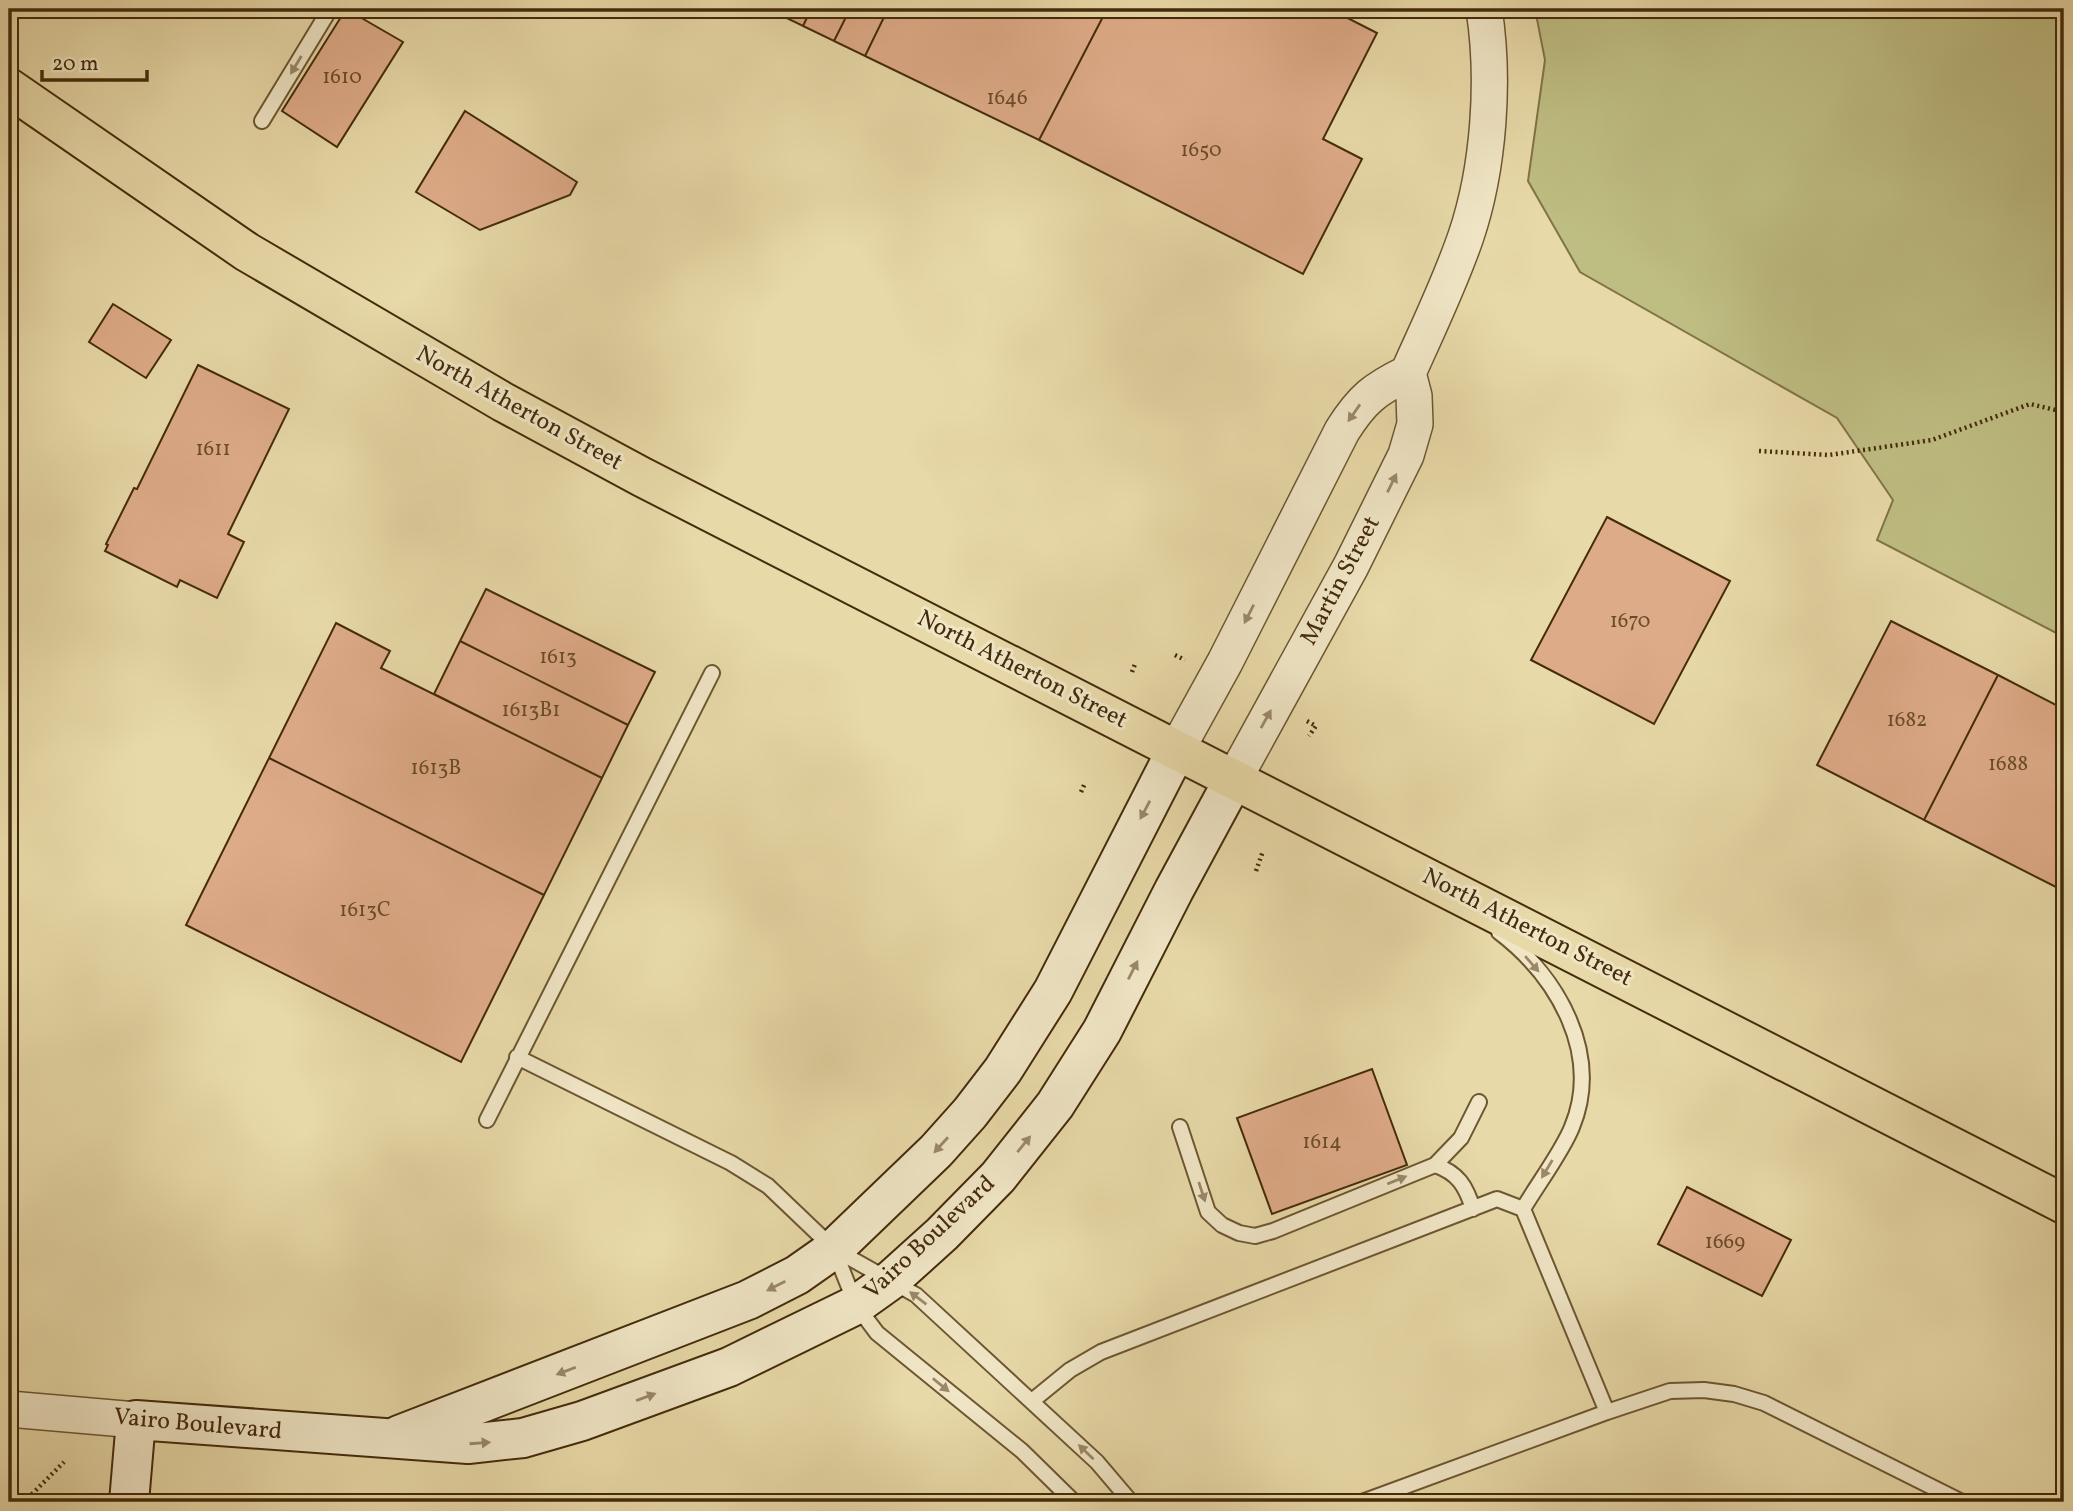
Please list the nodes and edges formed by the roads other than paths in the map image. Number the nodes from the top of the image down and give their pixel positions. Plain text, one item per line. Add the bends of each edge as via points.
1 (330, 9) edge
2 (1484, 9) edge
3 (9, 88) edge
4 (262, 121) dead end
5 (1408, 373) junction
6 (712, 673) dead end
7 (1177, 749) junction
8 (1234, 779) junction
9 (1423, 874) junction
10 (517, 1057) junction
11 (1479, 1101) dead end
12 (487, 1120) dead end
13 (1181, 1127) dead end
14 (1434, 1165) junction
15 (2064, 1203) edge
16 (1473, 1209) junction
17 (1523, 1209) junction
18 (834, 1249) junction
19 (891, 1280) junction
20 (856, 1305) junction
21 (1032, 1401) junction
22 (9, 1409) edge
23 (1607, 1412) junction
24 (136, 1420) junction
25 (387, 1440) junction
26 (129, 1502) edge
27 (1074, 1502) edge
28 (1131, 1502) edge
29 (1362, 1502) edge
30 (1962, 1502) edge

1 -> 4 lane
2 - 5 street via 1488,94 1480,183 1466,235
3 - 7 main road, North Atherton Street via 247,252 503,402
5 -> 7 street via 1384,384 1359,404 1342,431
8 -> 5 street, Martin Street via 1406,455 1415,424
6 - 10 lane
7 - 8 main road, North Atherton Street
7 -> 18 main road, Vairo Boulevard via 1053,991 1003,1070 936,1151
8 - 9 main road, North Atherton Street
19 -> 8 main road, Vairo Boulevard via 998,1177 1055,1105 1102,1031
9 - 15 main road, North Atherton Street
9 -> 17 lane via 1527,958 1560,999 1582,1055 1580,1104 1572,1129
10 - 12 lane
10 - 18 lane via 731,1163 768,1186
11 - 14 lane via 1461,1138
13 -> 14 lane via 1208,1212 1222,1225 1255,1236
14 - 16 lane via 1459,1178
16 - 17 lane via 1497,1199
16 - 21 lane via 1101,1352
17 - 23 lane
18 - 19 lane
18 - 20 lane
18 -> 25 main road, Vairo Boulevard via 748,1300
19 - 20 main road, Vairo Boulevard
21 -> 19 lane via 916,1295
25 -> 20 main road, Vairo Boulevard via 468,1444 534,1435 729,1367
20 -> 27 lane via 877,1333 1022,1451
28 -> 21 lane via 1097,1462
22 - 24 street, Vairo Boulevard
23 - 29 lane
23 - 30 lane via 1670,1391 1734,1394 1764,1403
24 - 25 main road, Vairo Boulevard
24 - 26 main road

